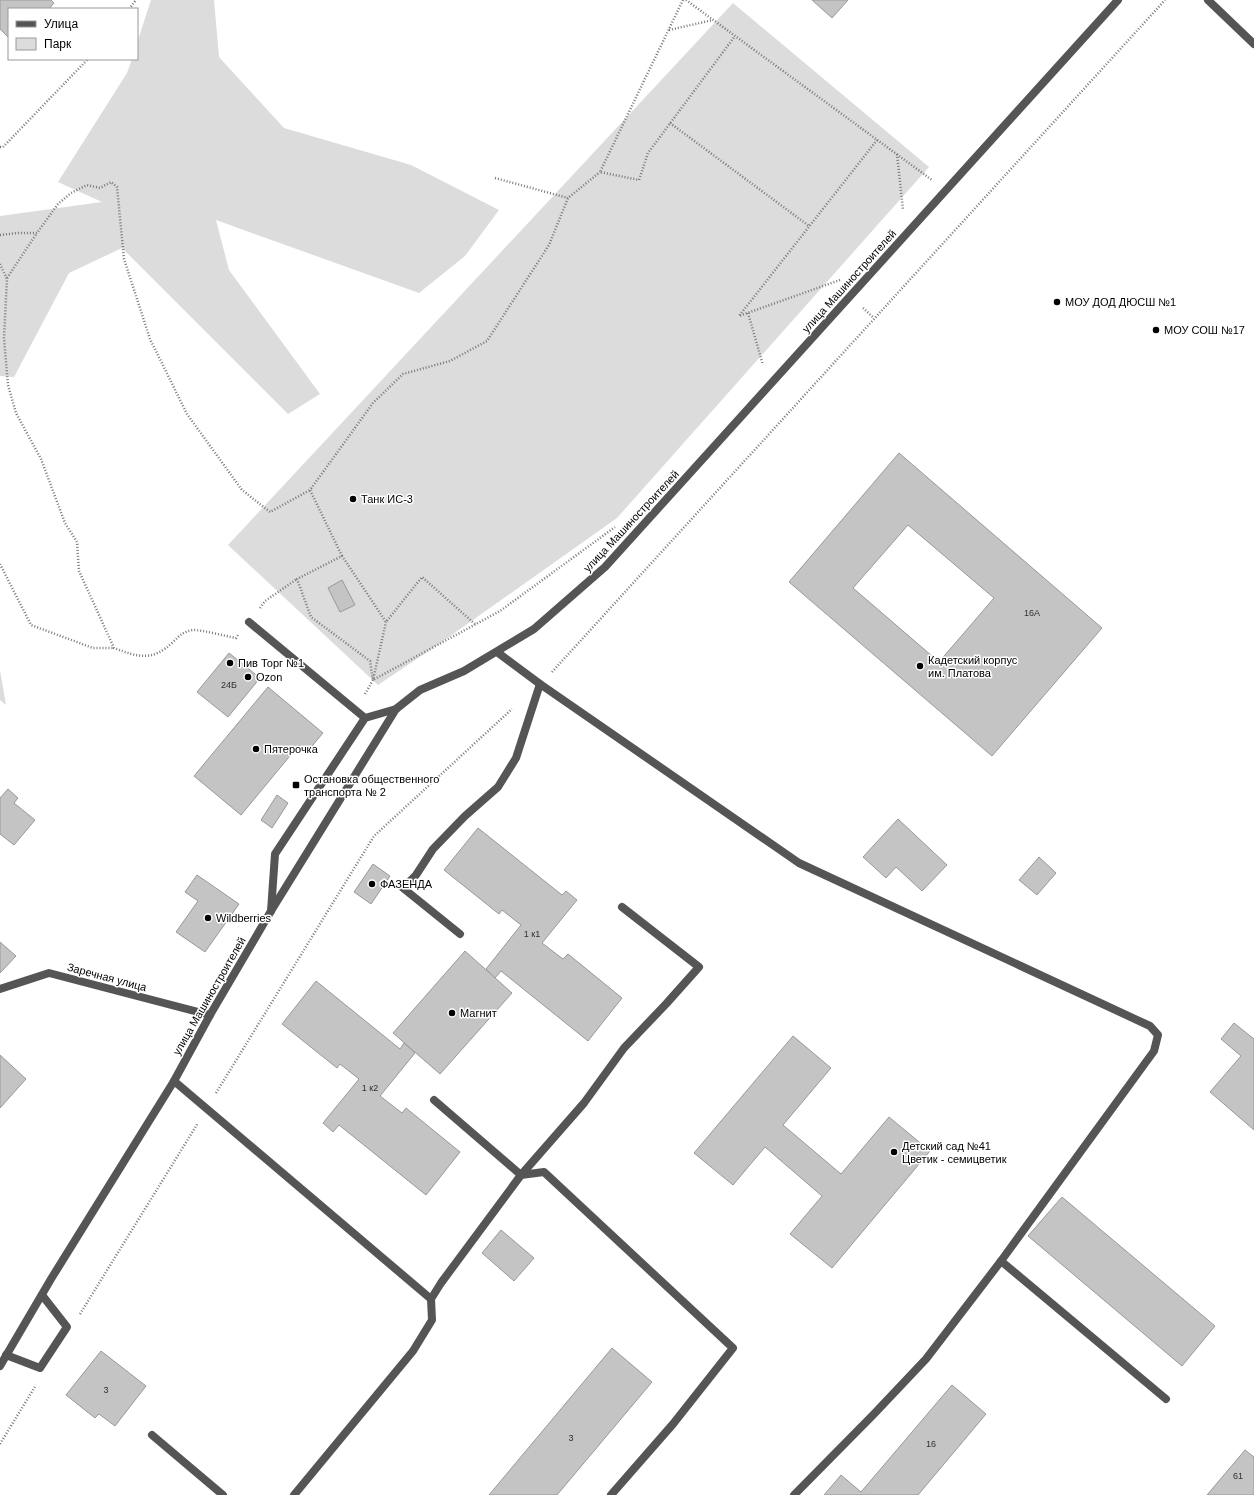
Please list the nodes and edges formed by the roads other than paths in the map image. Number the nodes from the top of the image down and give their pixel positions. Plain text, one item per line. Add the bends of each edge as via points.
1 (1118, 0) edge
2 (1208, 0) edge
3 (1254, 44) edge
4 (249, 622) road end
5 (497, 652) junction
6 (540, 684) junction
7 (396, 709) junction
8 (365, 718) junction
9 (622, 907) dead end
10 (271, 911) junction
11 (460, 934) dead end
12 (0, 989) edge
13 (210, 1015) junction
14 (174, 1081) junction
15 (434, 1100) dead end
16 (521, 1175) junction
17 (1001, 1261) junction
18 (42, 1295) junction
19 (432, 1299) junction
20 (6, 1355) junction
21 (0, 1366) edge
22 (1166, 1399) dead end
23 (152, 1435) dead end
24 (223, 1495) edge
25 (294, 1495) edge
26 (611, 1495) edge
27 (794, 1495) edge

1 - 5 street, улица Машиностроителей via 605,567 534,629
2 - 3 street
4 - 8 street
5 - 6 street
5 - 7 street, улица Машиностроителей via 464,671 420,690
6 - 11 street via 516,758 498,786 433,849 416,875 403,888
6 - 17 street via 798,863 1150,1026 1158,1035 1154,1051
7 - 8 street
7 - 10 street, улица Машиностроителей
8 - 10 street via 275,854
9 - 16 street via 699,967 624,1048 584,1103
10 - 13 street, улица Машиностроителей
12 - 13 street, Заречная улица via 49,973
13 - 14 street, улица Машиностроителей
14 - 18 street, улица Машиностроителей
14 - 19 street
15 - 16 street
16 - 19 street
16 - 26 street via 544,1172 733,1348 673,1424
17 - 22 street
17 - 27 street via 926,1359
18 - 20 street, улица Машиностроителей
18 - 20 street via 67,1327 40,1368
19 - 25 street via 432,1320 413,1351
20 - 21 street, улица Машиностроителей
23 - 24 street

